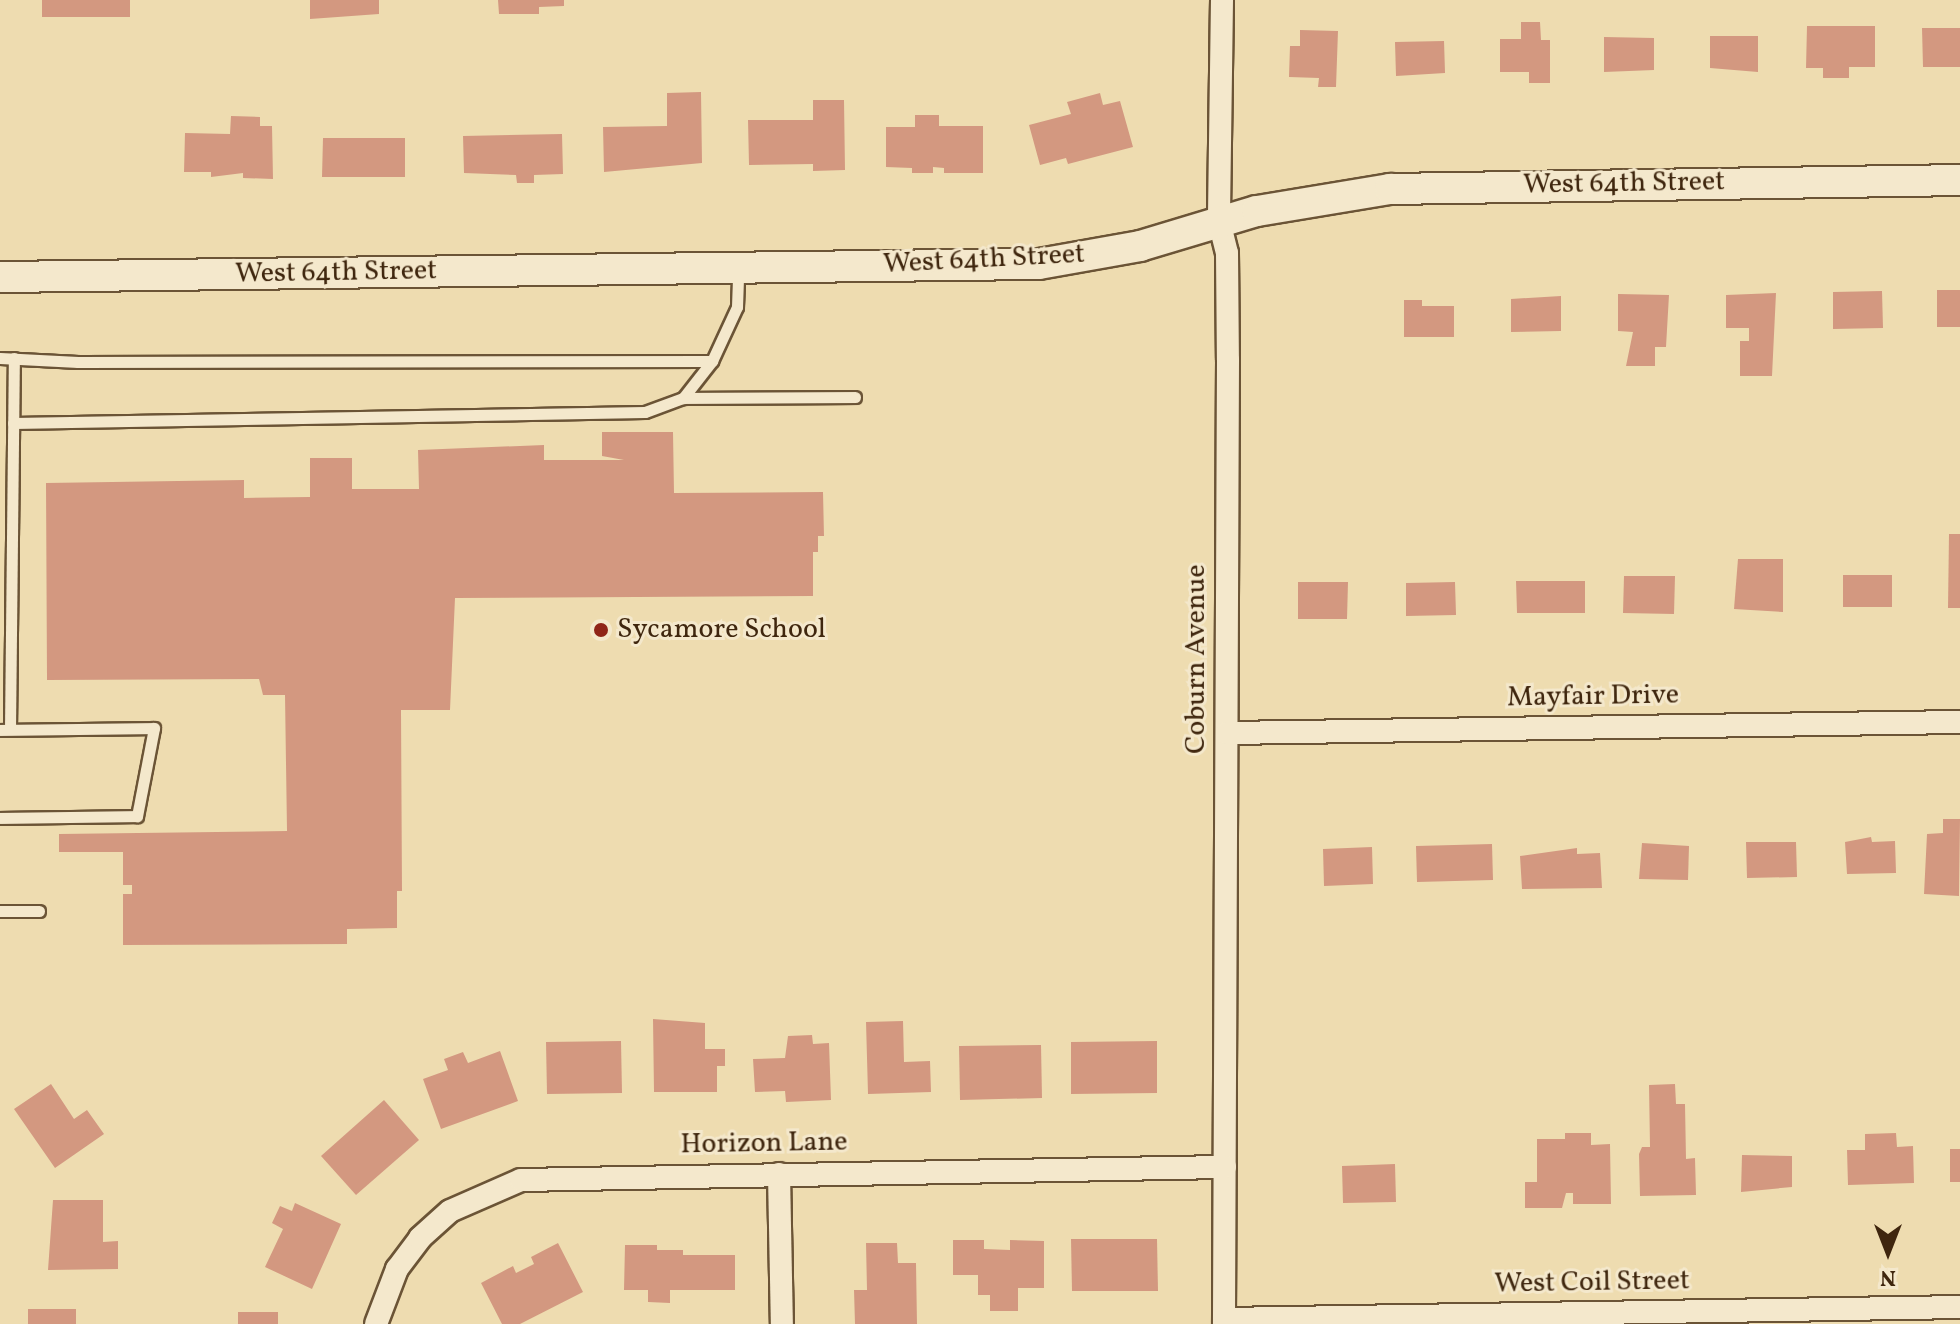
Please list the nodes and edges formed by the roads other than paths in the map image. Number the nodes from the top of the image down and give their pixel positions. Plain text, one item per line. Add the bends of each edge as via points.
1 (1222, 0) edge
2 (1960, 180) edge
3 (1219, 221) junction
4 (738, 267) junction
5 (0, 277) edge
6 (0, 358) edge
7 (14, 358) junction
8 (712, 361) junction
9 (855, 397) dead end
10 (683, 398) junction
11 (13, 423) junction
12 (1960, 722) edge
13 (5, 730) edge
14 (1227, 733) junction
15 (0, 818) edge
16 (0, 911) edge
17 (39, 911) dead end
18 (1225, 1167) junction
19 (779, 1174) junction
20 (1960, 1307) edge
21 (1224, 1322) edge
22 (376, 1324) edge
23 (782, 1324) edge

1 - 3 street, Coburn Avenue
2 - 3 street, West 64th Street via 1453,185 1358,193
3 - 4 street, West 64th Street via 1140,246 1039,264
3 - 14 street, Coburn Avenue via 1227,253
4 - 5 street, West 64th Street
4 - 8 lane via 737,307
6 - 7 lane
7 - 8 lane
7 - 11 lane
8 - 10 lane
9 - 10 lane
10 - 11 lane via 645,412
11 - 13 lane
12 - 14 street, Mayfair Drive
13 - 15 lane via 154,728 137,816
14 - 18 street, Coburn Avenue
16 - 17 lane
18 - 19 street, Horizon Lane
18 - 21 street, Coburn Avenue
19 - 22 street, Horizon Lane via 548,1176 484,1192 450,1211 420,1238 397,1269
19 - 23 street
20 - 21 street, West Coil Street

